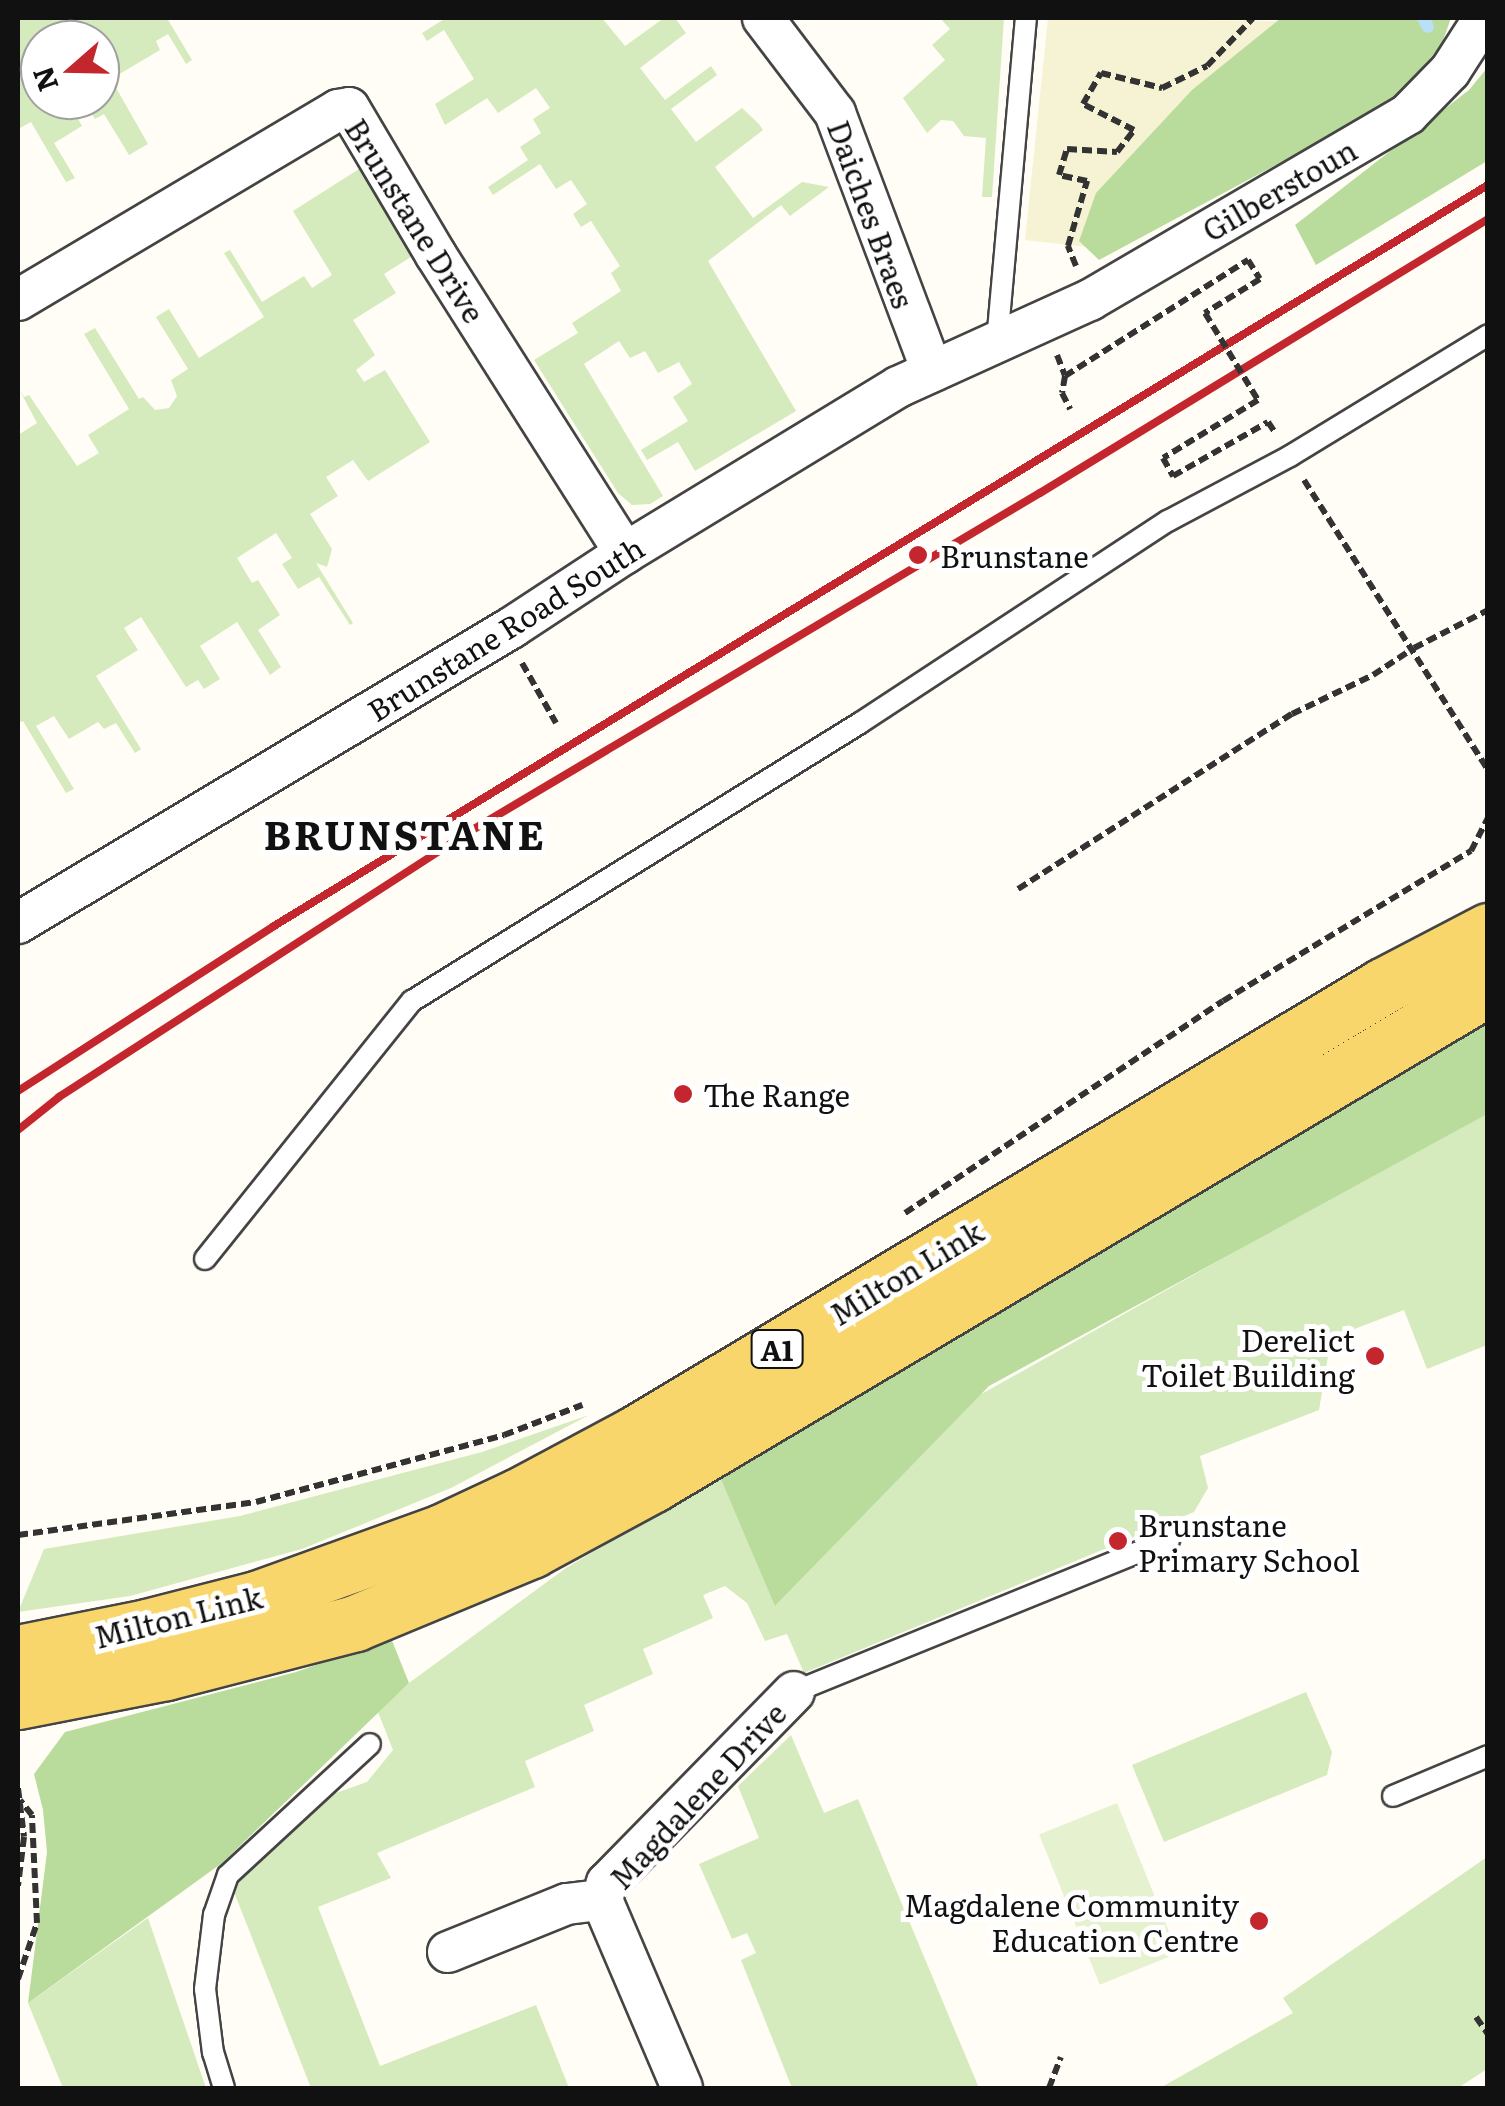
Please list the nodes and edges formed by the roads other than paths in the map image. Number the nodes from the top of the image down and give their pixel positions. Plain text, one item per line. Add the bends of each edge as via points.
1 (762, 18) edge
2 (1026, 18) edge
3 (1484, 18) edge
4 (18, 300) edge
5 (1041, 322) joint
6 (1488, 335) edge
7 (997, 342) junction
8 (932, 371) junction
9 (624, 553) junction
10 (18, 923) edge
11 (1488, 931) edge
12 (1488, 988) edge
13 (205, 1259) dead end
14 (1169, 1540) dead end
15 (18, 1653) edge
16 (794, 1692) joint
17 (18, 1701) edge
18 (370, 1744) dead end
19 (1488, 1756) edge
20 (1394, 1796) dead end
21 (602, 1900) junction
22 (448, 1952) dead end
23 (224, 2088) edge
24 (682, 2088) edge

1 - 8 street, Daiches Braes via 835,113
2 - 7 lane
3 - 5 street, Gilberstoun via 1450,71 1408,114 1090,300
4 - 9 street, Brunstane Drive via 349,108
5 - 7 street, Brunstane Road South
6 - 13 lane via 1290,456 1168,521 860,723 412,1001
7 - 8 street, Brunstane Road South
8 - 9 street, Brunstane Road South
9 - 10 street, Brunstane Road South
11 - 15 main road, Milton Link / A1 via 1383,986 636,1434 519,1496 442,1532 256,1599
12 - 17 main road, Milton Link / A1 via 532,1550 355,1623 166,1672
14 - 16 lane
16 - 21 street, Magdalene Drive via 607,1883
18 - 23 lane via 228,1875 214,1916 206,1989
19 - 20 lane
21 - 22 street, Magdalene Drive via 567,1904
21 - 24 street, Magdalene Drive

